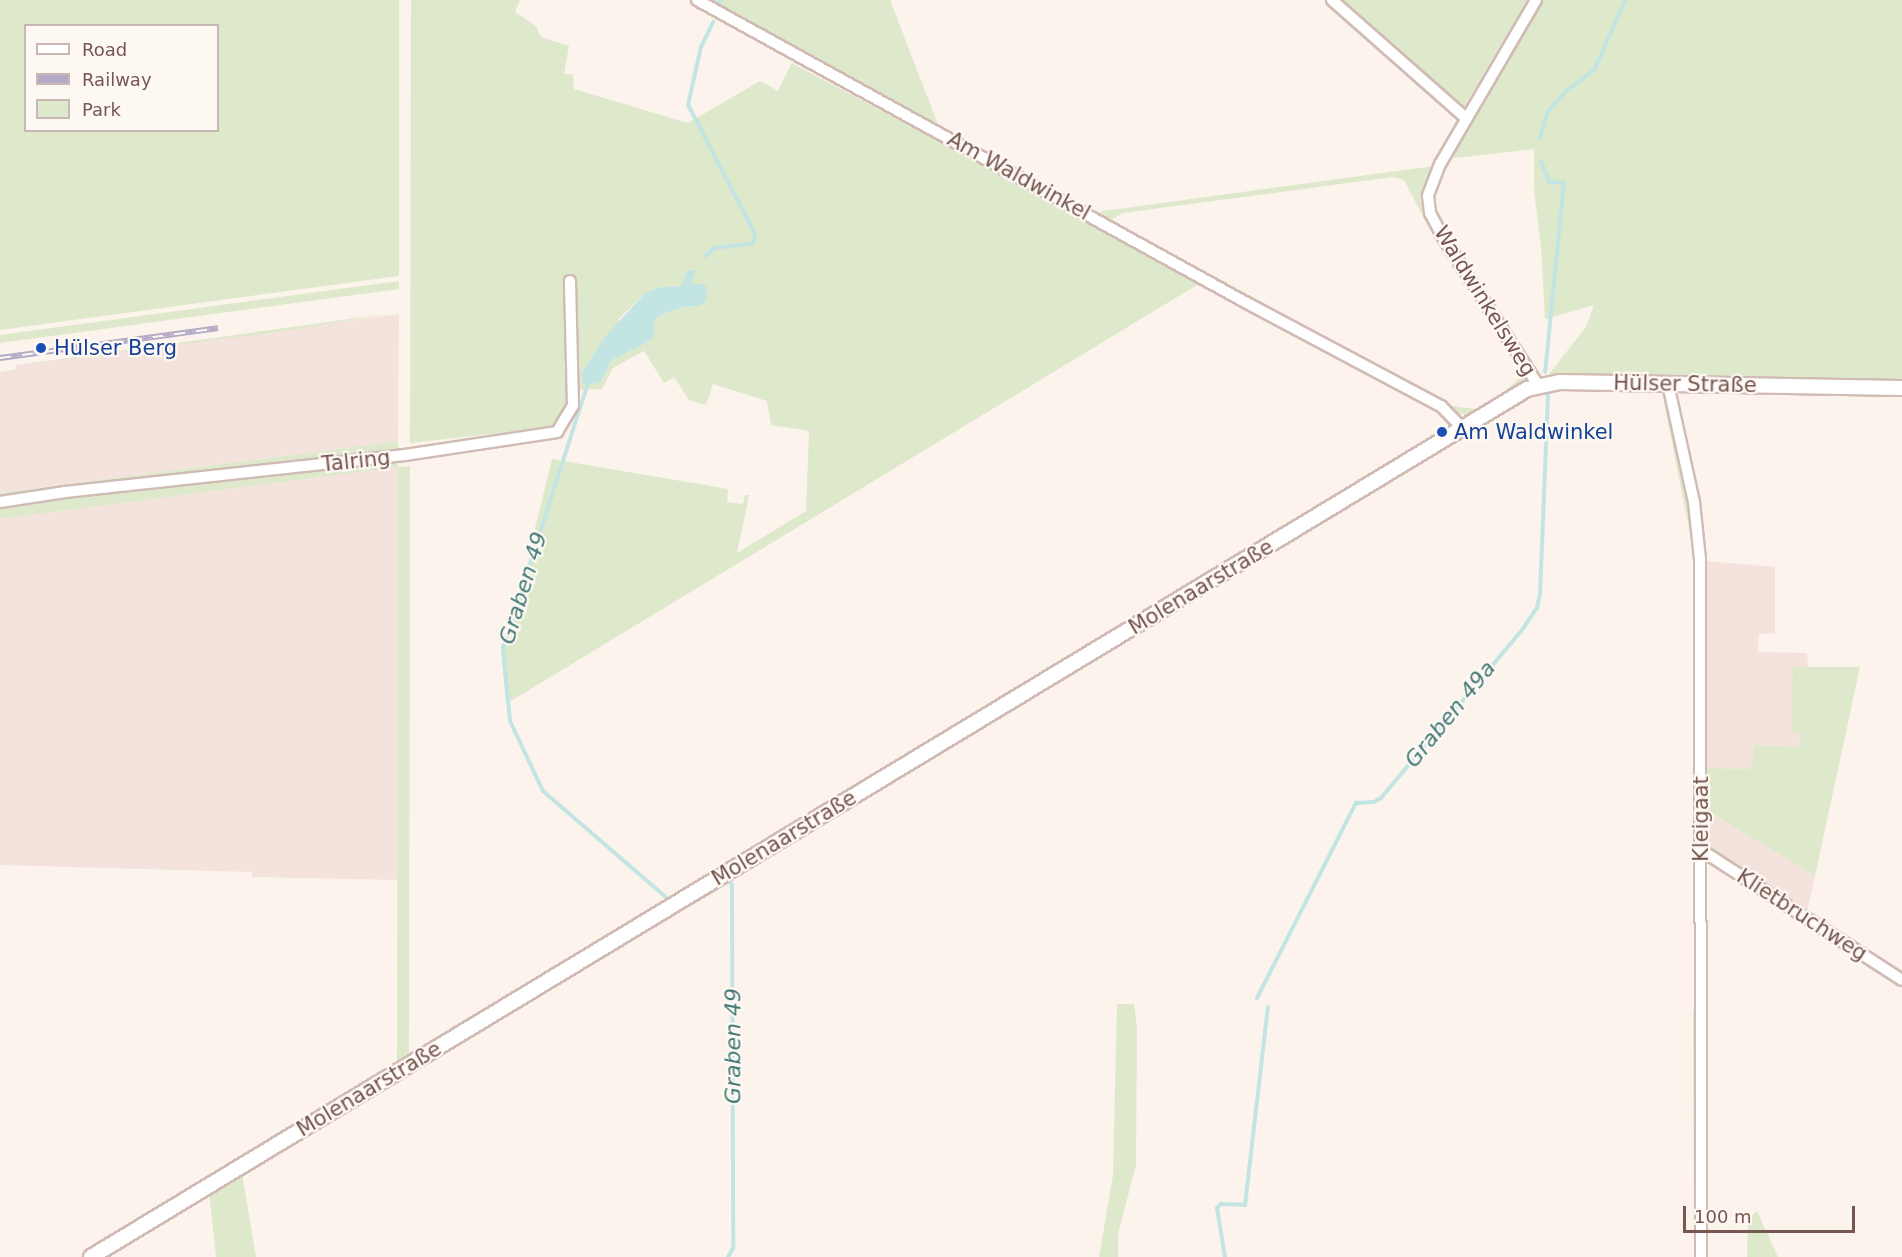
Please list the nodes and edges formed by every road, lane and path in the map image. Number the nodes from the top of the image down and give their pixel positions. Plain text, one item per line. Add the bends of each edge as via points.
1 (697, 0) edge
2 (1332, 0) edge
3 (1536, 0) edge
4 (1466, 118) junction
5 (570, 281) dead end
6 (1668, 384) junction
7 (1538, 385) junction
8 (1902, 388) edge
9 (1477, 418) joint
10 (1461, 427) junction
11 (0, 502) edge
12 (1701, 850) junction
13 (1902, 980) edge
14 (91, 1257) edge
15 (1701, 1257) edge

1 - 10 street, Am Waldwinkel via 1441,406
2 - 4 street
3 - 4 street, Waldwinkelsweg
4 - 7 street, Waldwinkelsweg via 1435,174 1428,196 1430,213
5 - 11 street, Talring via 573,405 557,432 405,455
6 - 7 street, Hülser Straße
6 - 8 street, Hülser Straße
6 - 12 street, Kleigaat via 1694,502 1700,559
7 - 9 street, Hülser Straße
9 - 10 street, Molenaarstraße
10 - 14 street, Molenaarstraße
12 - 13 street, Klietbruchweg
12 - 15 street, Kleigaat

